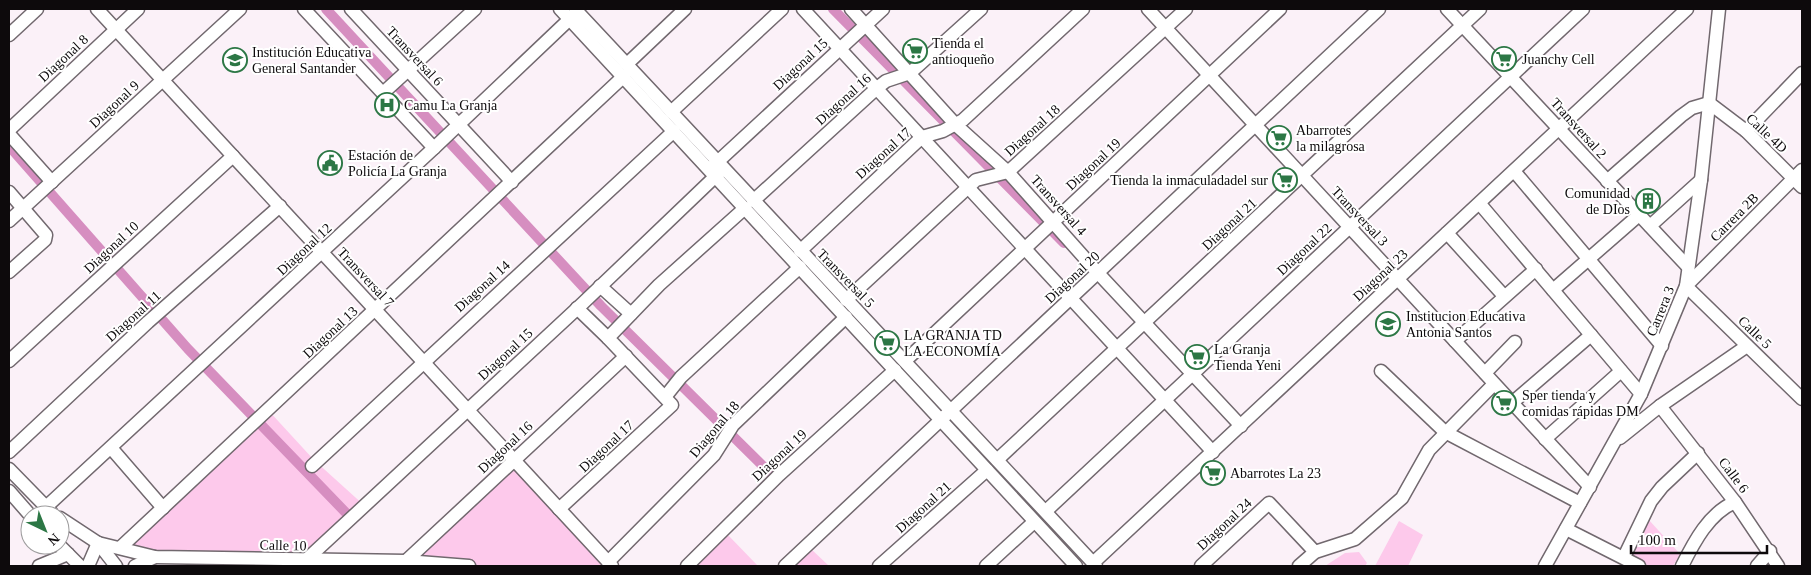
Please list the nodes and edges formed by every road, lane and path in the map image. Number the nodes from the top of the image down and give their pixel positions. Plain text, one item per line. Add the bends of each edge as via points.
1 (38, 9) edge
2 (97, 9) edge
3 (138, 9) edge
4 (240, 9) edge
5 (304, 9) edge
6 (475, 9) edge
7 (560, 9) edge
8 (685, 9) edge
9 (782, 9) edge
10 (804, 9) edge
11 (851, 9) edge
12 (882, 9) edge
13 (981, 9) edge
14 (1083, 9) edge
15 (1148, 9) edge
16 (1186, 9) edge
17 (1280, 9) edge
18 (1379, 9) edge
19 (1447, 9) edge
20 (1480, 9) edge
21 (1583, 9) edge
22 (1687, 9) edge
23 (1719, 9) edge
24 (354, 10) edge
25 (576, 12) edge
26 (1462, 26) junction
27 (862, 28) junction
28 (1166, 28) junction
29 (116, 29) junction
30 (9, 35) edge
31 (843, 44) junction
32 (408, 70) junction
33 (625, 70) junction
34 (1802, 73) edge
35 (907, 74) junction
36 (1210, 75) junction
37 (1510, 76) junction
38 (163, 80) junction
39 (881, 84) junction
40 (383, 93) junction
41 (1709, 104) junction
42 (671, 112) junction
43 (1255, 125) junction
44 (456, 126) junction
45 (951, 127) junction
46 (1559, 128) junction
47 (9, 130) edge
48 (674, 131) junction
49 (1746, 131) junction
50 (9, 134) edge
51 (922, 137) junction
52 (438, 144) junction
53 (233, 156) junction
54 (717, 169) junction
55 (1514, 171) junction
56 (1005, 173) junction
57 (1302, 175) junction
58 (1800, 179) edge
59 (1701, 180) junction
60 (1607, 181) junction
61 (50, 183) junction
62 (972, 183) junction
63 (510, 184) junction
64 (9, 192) edge
65 (749, 204) junction
66 (1480, 204) junction
67 (280, 206) junction
68 (24, 208) junction
69 (1639, 215) junction
70 (9, 221) edge
71 (1052, 223) junction
72 (1650, 226) junction
73 (1350, 227) junction
74 (1447, 233) junction
75 (1025, 248) junction
76 (800, 251) junction
77 (322, 252) junction
78 (1588, 258) junction
79 (800, 267) junction
80 (1688, 267) junction
81 (1536, 269) junction
82 (9, 272) edge
83 (1097, 274) junction
84 (1398, 280) junction
85 (1686, 286) junction
86 (597, 289) junction
87 (1553, 290) junction
88 (1504, 296) junction
89 (1071, 298) junction
90 (846, 300) junction
91 (579, 306) junction
92 (375, 310) junction
93 (631, 314) junction
94 (846, 318) junction
95 (1144, 325) junction
96 (615, 331) junction
97 (1591, 335) junction
98 (1455, 341) junction
99 (1514, 342) dead end
100 (1662, 346) junction
101 (1747, 346) junction
102 (1118, 348) junction
103 (626, 356) junction
104 (9, 361) edge
105 (423, 361) junction
106 (905, 361) junction
107 (895, 370) junction
108 (1381, 371) dead end
109 (1621, 371) junction
110 (1485, 373) junction
111 (1187, 379) junction
112 (1494, 384) junction
113 (1641, 394) junction
114 (1802, 399) edge
115 (1165, 400) junction
116 (669, 401) junction
117 (1512, 403) junction
118 (1660, 406) junction
119 (468, 410) junction
120 (952, 410) junction
121 (941, 420) junction
122 (1241, 426) junction
123 (1445, 432) junction
124 (1545, 438) junction
125 (1615, 442) junction
126 (112, 449) junction
127 (9, 452) edge
128 (1213, 452) junction
129 (1698, 453) junction
130 (514, 460) junction
131 (997, 460) junction
132 (312, 466) dead end
133 (9, 469) edge
134 (987, 470) junction
135 (1590, 488) junction
136 (9, 491) edge
137 (1735, 502) junction
138 (1580, 503) junction
139 (21, 505) edge
140 (43, 505) edge
141 (57, 505) edge
142 (163, 508) junction
143 (559, 509) junction
144 (1046, 511) junction
145 (1034, 522) junction
146 (70, 525) edge
147 (1566, 529) junction
148 (98, 543) junction
149 (120, 547) junction
150 (1315, 552) junction
151 (1770, 552) junction
152 (55, 555) edge
153 (69, 555) edge
154 (155, 557) junction
155 (1624, 558) junction
156 (306, 560) junction
157 (406, 561) junction
158 (610, 564) edge
159 (455, 565) edge
160 (1095, 565) edge
161 (39, 566) edge
162 (80, 566) edge
163 (88, 566) edge
164 (116, 566) edge
165 (135, 566) edge
166 (469, 566) edge
167 (687, 566) edge
168 (785, 566) edge
169 (879, 566) edge
170 (986, 566) edge
171 (1076, 566) edge
172 (1201, 566) edge
173 (1300, 566) edge
174 (1545, 566) edge
175 (1639, 566) edge
176 (1682, 566) edge
177 (1757, 566) edge
178 (1778, 566) edge

1 - 30 street
2 - 29 street, Transversal 7
3 - 29 street, Diagonal 8
4 - 38 street, Diagonal 9
5 - 40 street
6 - 32 street
7 - 25 street, Transversal 5
8 - 33 street, Diagonal 13
9 - 42 street
10 - 31 street
11 - 27 street, Transversal 4
12 - 27 street, Diagonal 15
13 - 35 street, Diagonal 16
14 - 45 street, Diagonal 17
15 - 28 street, Transversal 3
16 - 28 street, Diagonal 18
17 - 36 street, Diagonal 19
18 - 43 street, Diagonal 20
19 - 26 street, Transversal 2
20 - 26 street, Diagonal 21
21 - 37 street, Diagonal 22
22 - 46 street, Diagonal 23
23 - 41 street, Carrera 3
24 - 32 street, Transversal 6
25 - 33 street, Transversal 5
25 - 44 street, Diagonal 12
26 - 37 street, Transversal 2
26 - 57 street, Diagonal 21
27 - 31 street, Diagonal 15
27 - 35 street, Transversal 4
28 - 36 street, Transversal 3
28 - 56 street, Diagonal 18
29 - 38 street, Transversal 7
29 - 47 street, Diagonal 8
31 - 39 street
31 - 54 street, Diagonal 15
32 - 40 street
32 - 44 street, Transversal 6
33 - 42 street, Transversal 5
33 - 48 street, Transversal 5
33 - 63 street, Diagonal 13
34 - 49 street
35 - 39 street, Diagonal 16
35 - 45 street, Transversal 4
36 - 43 street, Transversal 3
36 - 71 street, Diagonal 19
37 - 46 street, Transversal 2
37 - 73 street, Diagonal 22
38 - 53 street, Transversal 7
38 - 61 street, Diagonal 9
39 - 51 street
39 - 65 street, Diagonal 16
40 - 52 street
41 - 49 street, Calle 4D
41 - 59 street, Carrera 3
41 - 60 street via 1692,108 1681,116
42 - 54 street, Transversal 5
43 - 57 street, Transversal 3
43 - 83 street, Diagonal 20
44 - 52 street, Diagonal 12
44 - 63 street, Transversal 6
45 - 51 street, Diagonal 17
45 - 56 street, Transversal 4
46 - 55 street, Diagonal 23
46 - 60 street, Transversal 2
48 - 54 street, Transversal 5
48 - 105 street, Diagonal 14
49 - 58 street, Calle 4D
50 - 61 street
51 - 62 street
51 - 76 street, Diagonal 17
52 - 77 street, Diagonal 12
53 - 67 street, Transversal 7
53 - 104 street, Diagonal 10
54 - 65 street, Transversal 5
54 - 86 street, Diagonal 15
55 - 66 street, Diagonal 23
55 - 78 street
56 - 62 street, Diagonal 18
56 - 71 street, Transversal 4
57 - 73 street, Transversal 3
57 - 95 street, Diagonal 21
58 - 85 street, Carrera 2B
59 - 72 street
59 - 80 street, Carrera 3
60 - 69 street, Transversal 2
61 - 68 street, Diagonal 9
62 - 75 street
62 - 90 street, Diagonal 18
63 - 92 street, Diagonal 13
64 - 68 street
65 - 76 street, Transversal 5
65 - 79 street, Transversal 5
65 - 93 street, Diagonal 16
66 - 74 street, Diagonal 23
66 - 81 street
67 - 77 street, Transversal 7
67 - 127 street, Diagonal 11 via 161,310
68 - 70 street, Diagonal 9
68 - 82 street via 46,234 45,240
69 - 72 street, Transversal 2
69 - 78 street
71 - 75 street, Diagonal 19
71 - 83 street, Transversal 4
72 - 80 street, Transversal 2
73 - 84 street, Transversal 3
73 - 111 street, Diagonal 22
74 - 84 street, Diagonal 23
74 - 88 street
75 - 89 street
75 - 106 street, Diagonal 19
76 - 90 street, Transversal 5
77 - 92 street, Transversal 7
77 - 126 street, Diagonal 12
78 - 87 street
78 - 100 street
79 - 94 street, Transversal 5
79 - 116 street, Diagonal 17 via 678,381
80 - 85 street, Carrera 3
81 - 87 street
81 - 88 street
83 - 89 street, Diagonal 20
83 - 95 street, Transversal 4
84 - 98 street, Transversal 3
84 - 122 street, Diagonal 23
85 - 100 street, Carrera 3
85 - 101 street, Calle 5
86 - 91 street, Diagonal 15
86 - 93 street
87 - 97 street
88 - 98 street
89 - 102 street
89 - 120 street, Diagonal 20
90 - 106 street, Transversal 5
91 - 96 street
91 - 119 street, Diagonal 15
92 - 105 street, Transversal 7
92 - 142 street, Diagonal 13
93 - 96 street, Diagonal 16
94 - 107 street, Transversal 5
94 - 158 street, Diagonal 18 via 730,431 714,454
95 - 102 street, Diagonal 21
95 - 111 street, Transversal 4
96 - 103 street
97 - 109 street
97 - 117 street
98 - 110 street, Transversal 3
99 - 110 street
100 - 113 street, Carrera 3
101 - 114 street, Calle 5
101 - 118 street
102 - 115 street
102 - 131 street, Diagonal 21
103 - 116 street
103 - 130 street, Diagonal 16
105 - 119 street, Transversal 7
105 - 132 street, Diagonal 14
106 - 120 street, Transversal 5
107 - 121 street, Transversal 5
107 - 167 street, Diagonal 19 via 779,475
108 - 123 street
109 - 113 street
109 - 124 street
110 - 112 street, Transversal 3
111 - 115 street, Diagonal 22
111 - 122 street, Transversal 4
112 - 117 street, Transversal 3
112 - 123 street
113 - 125 street, Carrera 3
115 - 128 street
115 - 144 street, Diagonal 22
116 - 143 street, Diagonal 17
117 - 124 street, Transversal 3
118 - 125 street
118 - 129 street, Calle 6
119 - 130 street, Transversal 7
119 - 156 street, Diagonal 15
120 - 121 street, Diagonal 20
120 - 131 street, Transversal 5
121 - 134 street, Transversal 5
121 - 168 street, Diagonal 20
122 - 128 street, Diagonal 23
123 - 138 street
123 - 150 street via 1422,461 1402,498 1355,539
124 - 135 street, Transversal 3
125 - 135 street, Carrera 3
126 - 141 street, Diagonal 12
126 - 142 street
128 - 160 street, Diagonal 23
129 - 137 street, Calle 6
129 - 155 street via 1652,501
130 - 143 street, Transversal 7
130 - 157 street, Diagonal 16
131 - 144 street, Transversal 5
133 - 140 street
134 - 145 street, Transversal 5
134 - 169 street, Diagonal 21
135 - 138 street, Carrera 3
136 - 139 street
137 - 151 street, Calle 6
137 - 176 street via 1712,518
138 - 147 street, Carrera 3
142 - 149 street, Diagonal 13
143 - 158 street, Transversal 7
144 - 160 street, Transversal 5
145 - 170 street
145 - 171 street, Transversal 5
146 - 148 street
147 - 155 street
147 - 174 street, Carrera 3
148 - 149 street, Calle 10
148 - 163 street
148 - 164 street
149 - 154 street, Calle 10
150 - 172 street, Diagonal 24 via 1269,503
150 - 173 street
151 - 177 street
151 - 178 street, Calle 6
152 - 161 street
153 - 162 street
154 - 156 street, Calle 10
154 - 165 street
155 - 175 street
156 - 157 street, Calle 10
157 - 159 street, Calle 10
159 - 166 street, Calle 10

